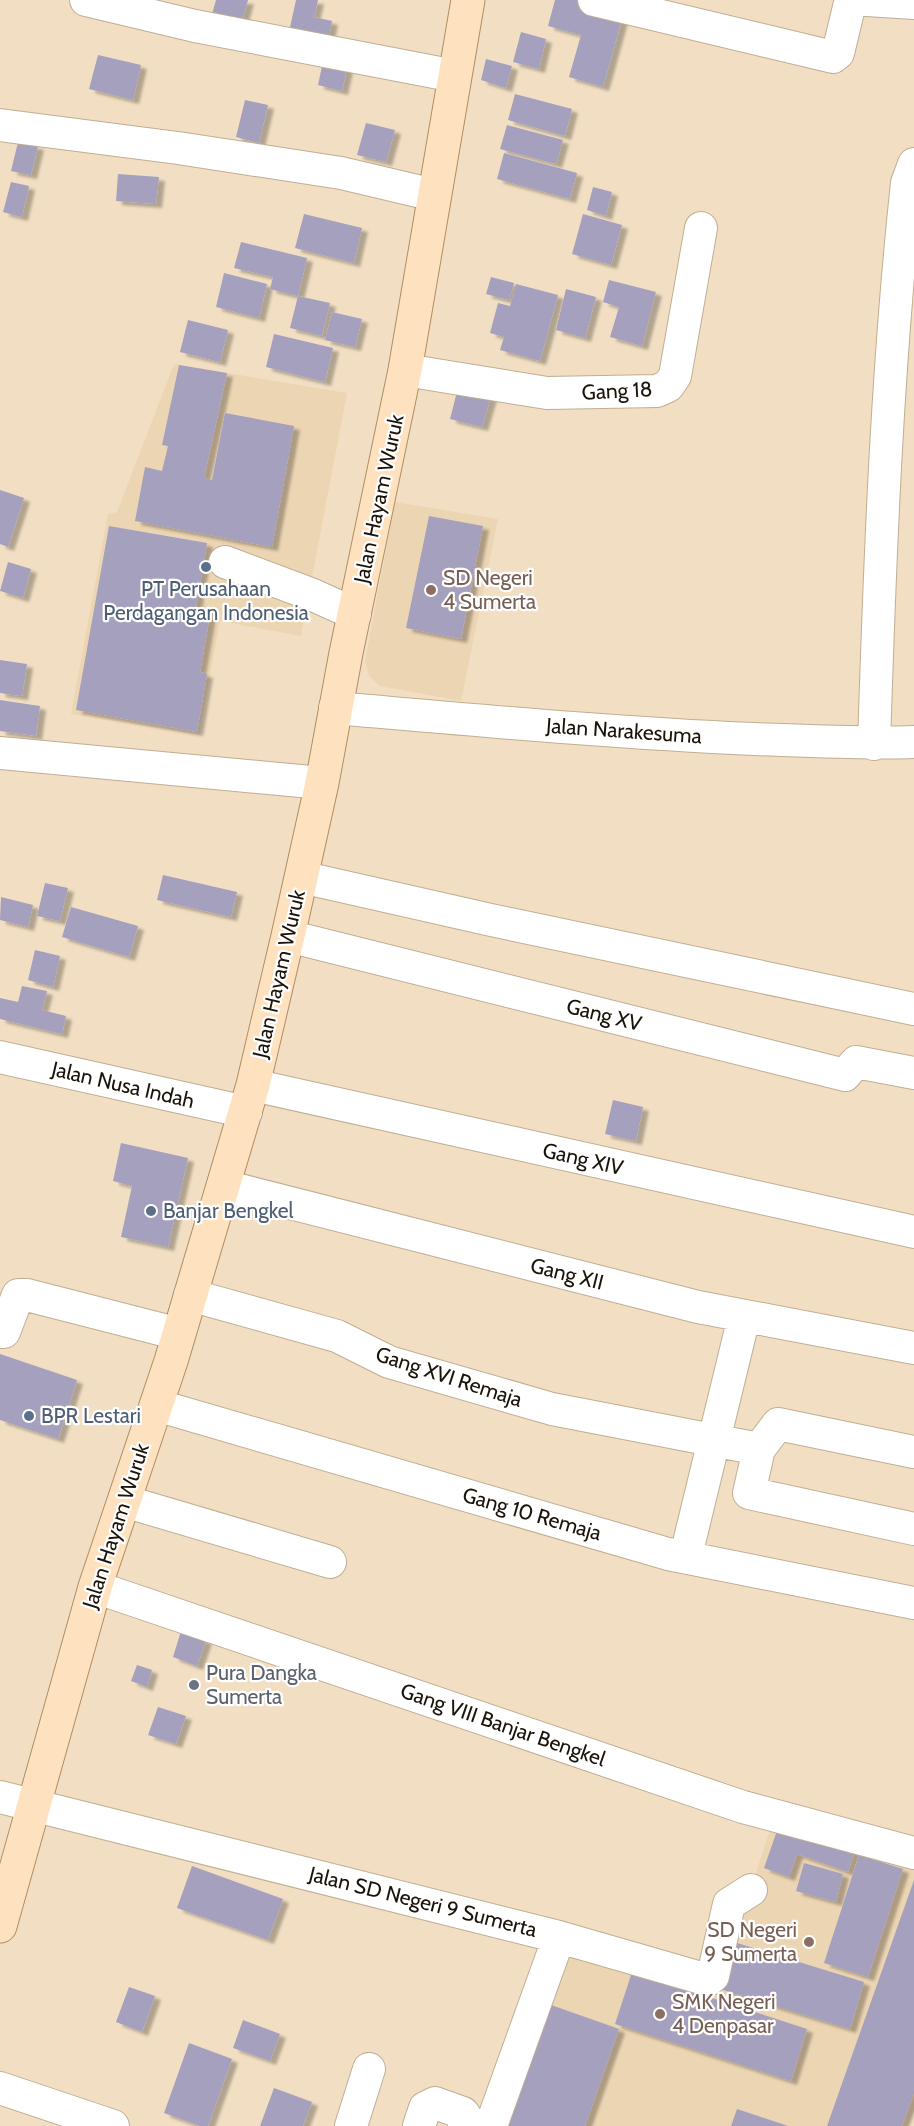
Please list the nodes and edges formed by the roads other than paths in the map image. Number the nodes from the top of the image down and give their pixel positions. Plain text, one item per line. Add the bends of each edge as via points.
1 (86, 0) edge
2 (468, 0) edge
3 (594, 0) edge
4 (857, 0) edge
5 (867, 0) edge
6 (914, 3) edge
7 (455, 76) junction
8 (0, 125) edge
9 (914, 164) edge
10 (434, 195) junction
11 (701, 228) dead end
12 (405, 370) junction
13 (225, 562) dead end
14 (355, 614) junction
15 (335, 708) junction
16 (914, 742) edge
17 (874, 744) junction
18 (0, 753) edge
19 (322, 783) junction
20 (301, 877) junction
21 (288, 936) junction
22 (914, 1009) edge
23 (0, 1057) edge
24 (914, 1073) edge
25 (249, 1099) junction
26 (224, 1185) junction
27 (914, 1232) edge
28 (190, 1295) junction
29 (744, 1317) junction
30 (0, 1332) edge
31 (179, 1334) junction
32 (914, 1348) edge
33 (156, 1405) junction
34 (713, 1440) junction
35 (759, 1449) junction
36 (914, 1452) edge
37 (124, 1501) junction
38 (914, 1529) edge
39 (688, 1547) dead end
40 (330, 1562) dead end
41 (95, 1587) junction
42 (914, 1603) edge
43 (0, 1797) edge
44 (33, 1804) junction
45 (914, 1853) edge
46 (751, 1890) dead end
47 (0, 1926) edge
48 (559, 1937) junction
49 (369, 2069) dead end
50 (0, 2088) edge
51 (113, 2126) edge
52 (351, 2126) edge
53 (419, 2126) edge
54 (464, 2126) edge
55 (492, 2126) edge

1 - 7 street via 206,28
2 - 7 main road, Jalan Hayam Wuruk
3 - 4 street via 833,57 838,53 850,3
5 - 6 street
7 - 10 main road, Jalan Hayam Wuruk
8 - 10 street via 341,173
9 - 17 street via 907,183 891,352
10 - 12 main road, Jalan Hayam Wuruk
11 - 12 street, Gang 18 via 675,376 668,386 657,391 547,393
12 - 14 main road, Jalan Hayam Wuruk
13 - 14 street
14 - 15 main road, Jalan Hayam Wuruk
15 - 17 street, Jalan Narakesuma via 600,730
15 - 19 main road, Jalan Hayam Wuruk
16 - 17 street, Jalan Narakesuma
18 - 19 street
19 - 20 main road, Jalan Hayam Wuruk
20 - 21 main road, Jalan Hayam Wuruk
20 - 22 street
21 - 24 street, Gang XV via 845,1075 856,1062
21 - 25 main road, Jalan Hayam Wuruk
23 - 25 street, Jalan Nusa Indah
25 - 26 main road, Jalan Hayam Wuruk
25 - 27 street, Gang XIV
26 - 28 main road, Jalan Hayam Wuruk
26 - 29 street, Gang XII
28 - 31 main road, Jalan Hayam Wuruk
28 - 34 street, Gang XVI Remaja via 337,1336 389,1362 552,1409
29 - 32 street, Gang XII
29 - 34 street
30 - 31 street via 4,1332 18,1295 27,1295
31 - 33 main road, Jalan Hayam Wuruk
33 - 37 main road, Jalan Hayam Wuruk
33 - 42 street, Gang 10 Remaja via 668,1554
34 - 35 street, Gang XVI Remaja
34 - 39 street
35 - 36 street via 778,1425
35 - 38 street via 749,1493
37 - 40 street
37 - 41 main road, Jalan Hayam Wuruk
41 - 44 main road, Jalan Hayam Wuruk
41 - 45 street, Gang VIII Banjar Bengkel via 743,1807
43 - 44 street, Jalan SD Negeri 9 Sumerta
44 - 47 main road, Jalan Hayam Wuruk
44 - 48 street, Jalan SD Negeri 9 Sumerta
46 - 48 street, Jalan SD Negeri 9 Sumerta via 729,1904 713,1976 708,1980
48 - 55 street
49 - 52 street
50 - 51 street
53 - 54 street via 425,2108 435,2103 463,2113

